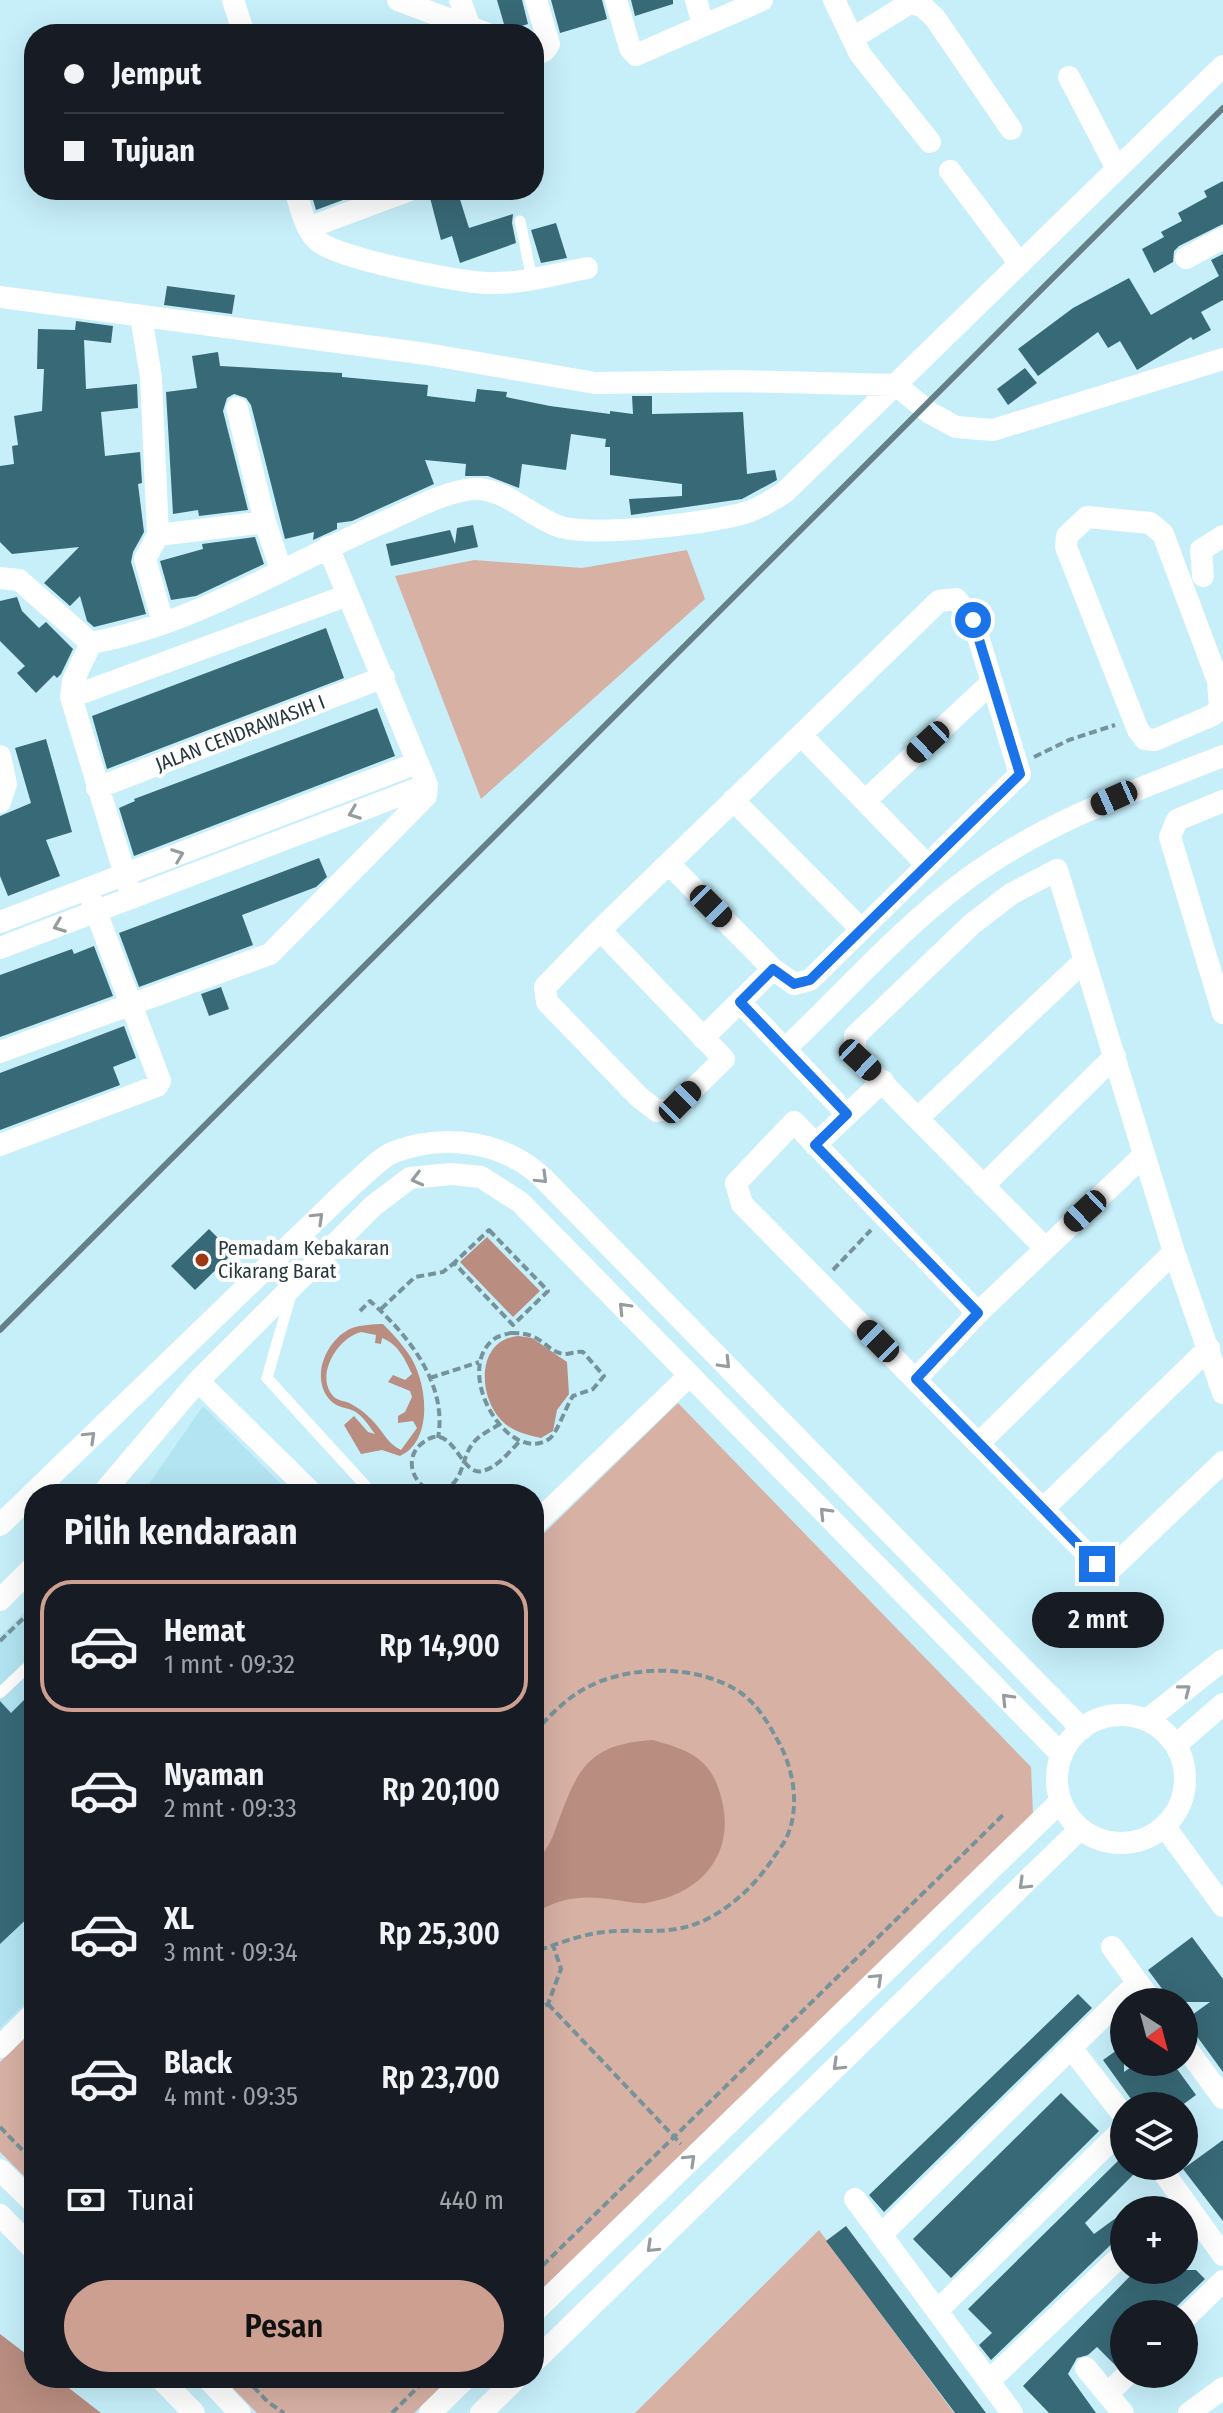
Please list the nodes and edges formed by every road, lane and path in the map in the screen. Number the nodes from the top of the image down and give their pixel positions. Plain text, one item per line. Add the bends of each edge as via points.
1 (233, 0) edge
2 (398, 0) edge
3 (460, 0) edge
4 (536, 0) edge
5 (616, 0) edge
6 (696, 0) edge
7 (762, 0) edge
8 (834, 0) edge
9 (910, 1) edge
10 (241, 24) edge
11 (462, 24) edge
12 (474, 24) edge
13 (543, 24) edge
14 (703, 24) junction
15 (544, 27) edge
16 (853, 38) junction
17 (544, 51) edge
18 (1223, 66) edge
19 (1069, 77) dead end
20 (1011, 129) dead end
21 (930, 142) dead end
22 (1117, 169) junction
23 (950, 171) dead end
24 (298, 200) edge
25 (383, 200) edge
26 (520, 221) dead end
27 (308, 228) junction
28 (1223, 238) edge
29 (1186, 258) dead end
30 (1020, 264) junction
31 (587, 268) dead end
32 (532, 279) junction
33 (0, 297) edge
34 (141, 317) junction
35 (1223, 359) edge
36 (896, 385) junction
37 (237, 408) dead end
38 (265, 522) junction
39 (158, 535) junction
40 (1223, 536) edge
41 (328, 547) junction
42 (281, 570) junction
43 (1203, 576) dead end
44 (0, 578) edge
45 (348, 595) junction
46 (163, 623) junction
47 (91, 643) junction
48 (384, 677) junction
49 (1221, 680) edge
50 (991, 683) junction
51 (71, 697) junction
52 (1103, 729) dead end
53 (801, 735) junction
54 (1046, 751) dead end
55 (0, 756) edge
56 (1223, 756) edge
57 (417, 763) junction
58 (427, 785) junction
59 (97, 788) junction
60 (733, 800) junction
61 (865, 801) junction
62 (1223, 801) edge
63 (0, 802) edge
64 (669, 864) junction
65 (927, 865) junction
66 (124, 875) junction
67 (88, 889) junction
68 (132, 898) junction
69 (96, 912) junction
70 (0, 922) edge
71 (861, 929) junction
72 (600, 930) junction
73 (0, 948) edge
74 (1084, 961) junction
75 (773, 969) junction
76 (740, 1002) junction
77 (131, 1004) junction
78 (1223, 1013) edge
79 (703, 1038) junction
80 (785, 1049) junction
81 (0, 1052) edge
82 (1115, 1056) junction
83 (883, 1081) junction
84 (847, 1114) junction
85 (919, 1117) junction
86 (0, 1145) edge
87 (815, 1145) junction
88 (1144, 1155) junction
89 (983, 1186) junction
90 (884, 1216) junction
91 (1045, 1248) junction
92 (1174, 1252) junction
93 (454, 1263) junction
94 (820, 1283) junction
95 (293, 1286) junction
96 (380, 1310) junction
97 (360, 1311) dead end
98 (978, 1313) junction
99 (513, 1325) junction
100 (511, 1333) junction
101 (1209, 1348) junction
102 (479, 1362) junction
103 (690, 1375) junction
104 (430, 1378) junction
105 (916, 1379) junction
106 (198, 1381) junction
107 (1223, 1393) edge
108 (500, 1424) junction
109 (438, 1438) junction
110 (520, 1441) junction
111 (980, 1442) junction
112 (1223, 1462) edge
113 (464, 1464) junction
114 (44, 1484) edge
115 (110, 1484) edge
116 (303, 1484) edge
117 (364, 1484) edge
118 (421, 1484) edge
119 (453, 1484) edge
120 (24, 1503) edge
121 (1043, 1509) junction
122 (544, 1515) edge
123 (0, 1525) edge
124 (24, 1584) edge
125 (0, 1600) edge
126 (24, 1618) edge
127 (0, 1641) edge
128 (1223, 1660) edge
129 (24, 1670) edge
130 (0, 1693) edge
131 (1221, 1709) edge
132 (1147, 1720) junction
133 (544, 1724) edge
134 (1082, 1729) junction
135 (1176, 1745) junction
136 (1062, 1755) junction
137 (1061, 1801) junction
138 (1005, 1813) dead end
139 (1165, 1827) junction
140 (1080, 1829) junction
141 (1223, 1906) edge
142 (553, 1945) junction
143 (1112, 1947) dead end
144 (544, 1948) edge
145 (1138, 1982) junction
146 (1142, 1988) edge
147 (548, 2004) junction
148 (544, 2006) edge
149 (24, 2023) edge
150 (0, 2047) edge
151 (1071, 2048) junction
152 (1198, 2064) edge
153 (1110, 2098) edge
154 (1223, 2098) edge
155 (1, 2130) edge
156 (674, 2137) junction
157 (1110, 2142) edge
158 (24, 2152) edge
159 (694, 2157) junction
160 (0, 2170) edge
161 (24, 2193) edge
162 (855, 2199) dead end
163 (0, 2215) edge
164 (1198, 2228) edge
165 (881, 2235) junction
166 (24, 2240) edge
167 (1223, 2255) edge
168 (544, 2264) edge
169 (1110, 2266) edge
170 (1223, 2281) edge
171 (544, 2302) edge
172 (1198, 2305) edge
173 (939, 2309) junction
174 (544, 2352) edge
175 (1086, 2368) dead end
176 (989, 2381) junction
177 (170, 2388) edge
178 (216, 2388) edge
179 (255, 2388) edge
180 (417, 2388) edge
181 (456, 2388) edge
182 (507, 2388) edge
183 (1113, 2388) edge
184 (1223, 2388) edge
185 (1107, 2394) junction
186 (194, 2413) edge
187 (240, 2413) edge
188 (284, 2413) edge
189 (392, 2413) edge
190 (430, 2413) edge
191 (481, 2413) edge
192 (1012, 2413) edge
193 (1123, 2413) edge
194 (1189, 2413) edge

1 - 10 street
2 - 11 street
3 - 12 street
4 - 13 street
5 - 14 street via 636,55
6 - 14 street
7 - 14 street
8 - 16 street
9 - 16 street
9 - 20 street via 935,18
15 - 17 street via 549,44
16 - 21 street
18 - 22 street
19 - 22 street
22 - 30 street
23 - 30 street
24 - 27 street
25 - 27 street
26 - 32 lane
27 - 32 street via 333,250 433,275 489,283
28 - 29 street
30 - 36 street
31 - 32 street
33 - 34 street
34 - 36 street via 427,354 595,383
34 - 39 street via 151,377
35 - 36 street via 993,430 956,427
36 - 41 street via 785,492 745,513 583,531 536,516 491,491 473,489 442,497
37 - 38 street
38 - 39 street
38 - 42 street
39 - 46 street via 145,559
40 - 43 street via 1201,550
41 - 42 street
41 - 45 street
42 - 46 street via 193,614
44 - 47 street via 19,580
45 - 48 street
45 - 51 street
46 - 47 street
47 - 51 street
48 - 57 street
48 - 59 street, JALAN CENDRAWASIH I
49 - 49 street via 1163,534 1150,523 1087,517 1079,522 1067,536 1066,547 1145,739 1155,740 1213,715 1220,708
50 - 53 street via 973,620 956,599 947,598
50 - 61 street
50 - 65 street via 1020,774
51 - 59 street
52 - 54 path
53 - 60 street
53 - 61 street
55 - 63 street via 6,784
56 - 80 street via 1071,817 1007,853 936,904
57 - 58 street
66 -> 57 street
58 -> 68 street
58 - 77 street via 423,800 270,954
59 - 66 street
60 - 64 street
60 - 71 street
61 - 65 street
62 - 78 street via 1177,820 1170,837
64 - 72 street
64 - 75 street
65 - 71 street
66 - 67 street
66 - 68 street
67 - 69 street
67 - 70 street
68 - 69 street
69 -> 73 street
69 - 77 street
71 - 75 street via 810,980 794,984
72 - 79 street
72 - 79 street via 545,987 543,995 554,1011 657,1111 680,1102 724,1059
74 - 82 street
74 - 83 street via 1057,870 1011,894 972,924 855,1036 860,1060
74 - 85 street
75 - 76 street
76 - 79 street
76 - 80 street
77 - 81 street
77 - 86 street via 161,1077 157,1086
80 - 84 street
82 - 88 street
82 - 89 street
83 - 84 street
83 - 85 street
84 - 87 street
85 - 89 street
87 - 90 street
87 - 94 street via 794,1122 736,1183 742,1204
88 - 91 street
88 - 92 street
89 - 91 street
90 - 94 path
90 - 98 street
91 - 98 street
92 - 101 street
92 - 111 street
93 - 96 path via 443,1272 415,1277
93 - 99 path
93 - 99 path via 489,1230 548,1291
94 - 105 street
103 -> 95 street via 520,1202 481,1177 410,1178 373,1206
95 - 106 street
95 - 117 lane via 267,1378
96 - 97 path via 370,1301
96 - 104 path via 407,1339
98 - 105 street
99 - 100 path
100 - 102 path via 494,1339
100 - 110 path via 534,1334 565,1354 583,1352 604,1376 593,1389 573,1396 547,1441
101 - 107 street
101 - 121 street
102 - 104 path
102 - 108 path via 479,1383
103 - 122 street
136 -> 103 street
104 - 109 path via 441,1421
105 - 111 street
106 - 115 street
106 - 116 street
108 - 110 path
108 - 113 path via 476,1439
109 - 113 path via 451,1443
109 - 118 path via 418,1447 410,1467
110 - 113 path via 481,1472
111 - 121 street
112 - 121 street via 1112,1568 1097,1564
113 - 119 path
114 -> 134 street via 350,1187 392,1153 453,1142 483,1146 509,1153 542,1177
120 - 123 street
124 - 125 street
126 - 127 path
132 -> 128 street
129 - 130 lane
131 - 135 street
132 - 134 street via 1114,1716
132 - 135 street
133 - 142 path via 579,1692 619,1675 660,1671 705,1676 741,1693 764,1715 789,1759 794,1796 788,1834 762,1874 733,1903 703,1921 660,1933 606,1931
134 - 136 street
135 - 139 street via 1186,1779 1176,1813
136 - 137 street via 1057,1786
137 - 140 street
159 -> 137 street
138 - 156 path
139 - 140 street via 1132,1843 1096,1839
139 - 141 street
140 -> 174 street
142 - 144 path
142 - 147 path via 561,1969
143 - 145 street
145 - 146 street
145 - 151 street
147 - 148 path
147 - 156 path
149 - 150 street
151 - 153 street
151 - 165 street
152 - 154 street
155 - 158 path
156 - 159 path
156 - 168 path
157 - 173 street
171 -> 159 street
160 - 161 street
162 - 165 street
163 - 166 street
164 - 167 street
165 - 173 street
169 - 176 street
170 - 172 street
173 - 176 street
175 - 185 street
176 - 192 street
177 - 186 street
178 - 187 street
179 - 188 path
180 - 189 path
181 - 190 street
182 - 191 street
183 - 185 street
184 - 194 street
185 - 193 street

